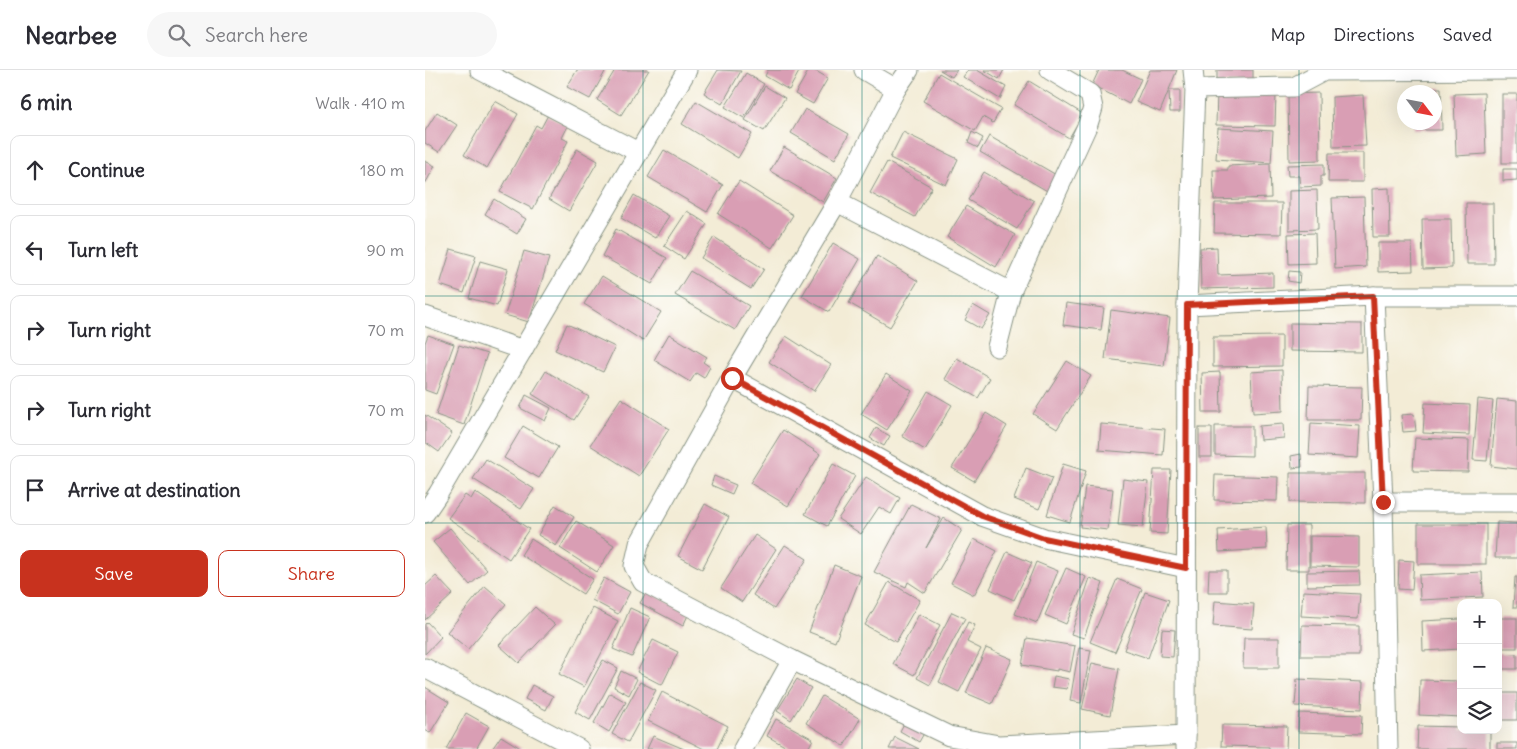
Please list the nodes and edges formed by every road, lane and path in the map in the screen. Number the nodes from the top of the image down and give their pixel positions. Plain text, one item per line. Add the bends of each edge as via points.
1 (480, 70) edge
2 (687, 70) edge
3 (864, 70) edge
4 (909, 70) edge
5 (1050, 70) edge
6 (1193, 70) edge
7 (1517, 70) edge
8 (897, 89) junction
9 (1195, 89) junction
10 (638, 152) junction
11 (837, 202) junction
12 (1011, 292) junction
13 (1373, 296) junction
14 (1517, 296) edge
15 (1187, 305) junction
16 (425, 316) edge
17 (997, 347) dead end
18 (523, 350) junction
19 (732, 378) junction
20 (1383, 502) junction
21 (1517, 502) edge
22 (425, 514) edge
23 (1186, 568) junction
24 (792, 660) junction
25 (425, 668) edge
26 (1186, 742) edge
27 (947, 743) edge
28 (579, 749) edge
29 (743, 749) edge
30 (1388, 749) edge

1 - 10 street
2 - 10 street
3 - 8 street
4 - 8 street
5 - 12 street via 1090,94 1093,108
6 - 9 street
7 - 9 street via 1324,71 1294,87
8 - 11 street
9 - 15 street
10 - 18 street
11 - 12 street
11 - 19 street
12 - 17 street
13 - 14 street
13 - 15 street
13 - 20 street
15 - 23 street
16 - 18 street
18 - 22 street
19 - 23 street via 982,516 1044,538
19 - 24 street via 639,544 634,566 643,582
20 - 21 street
20 - 30 street
23 - 26 street
24 - 27 street
24 - 29 street
25 - 28 street
26 - 27 street

